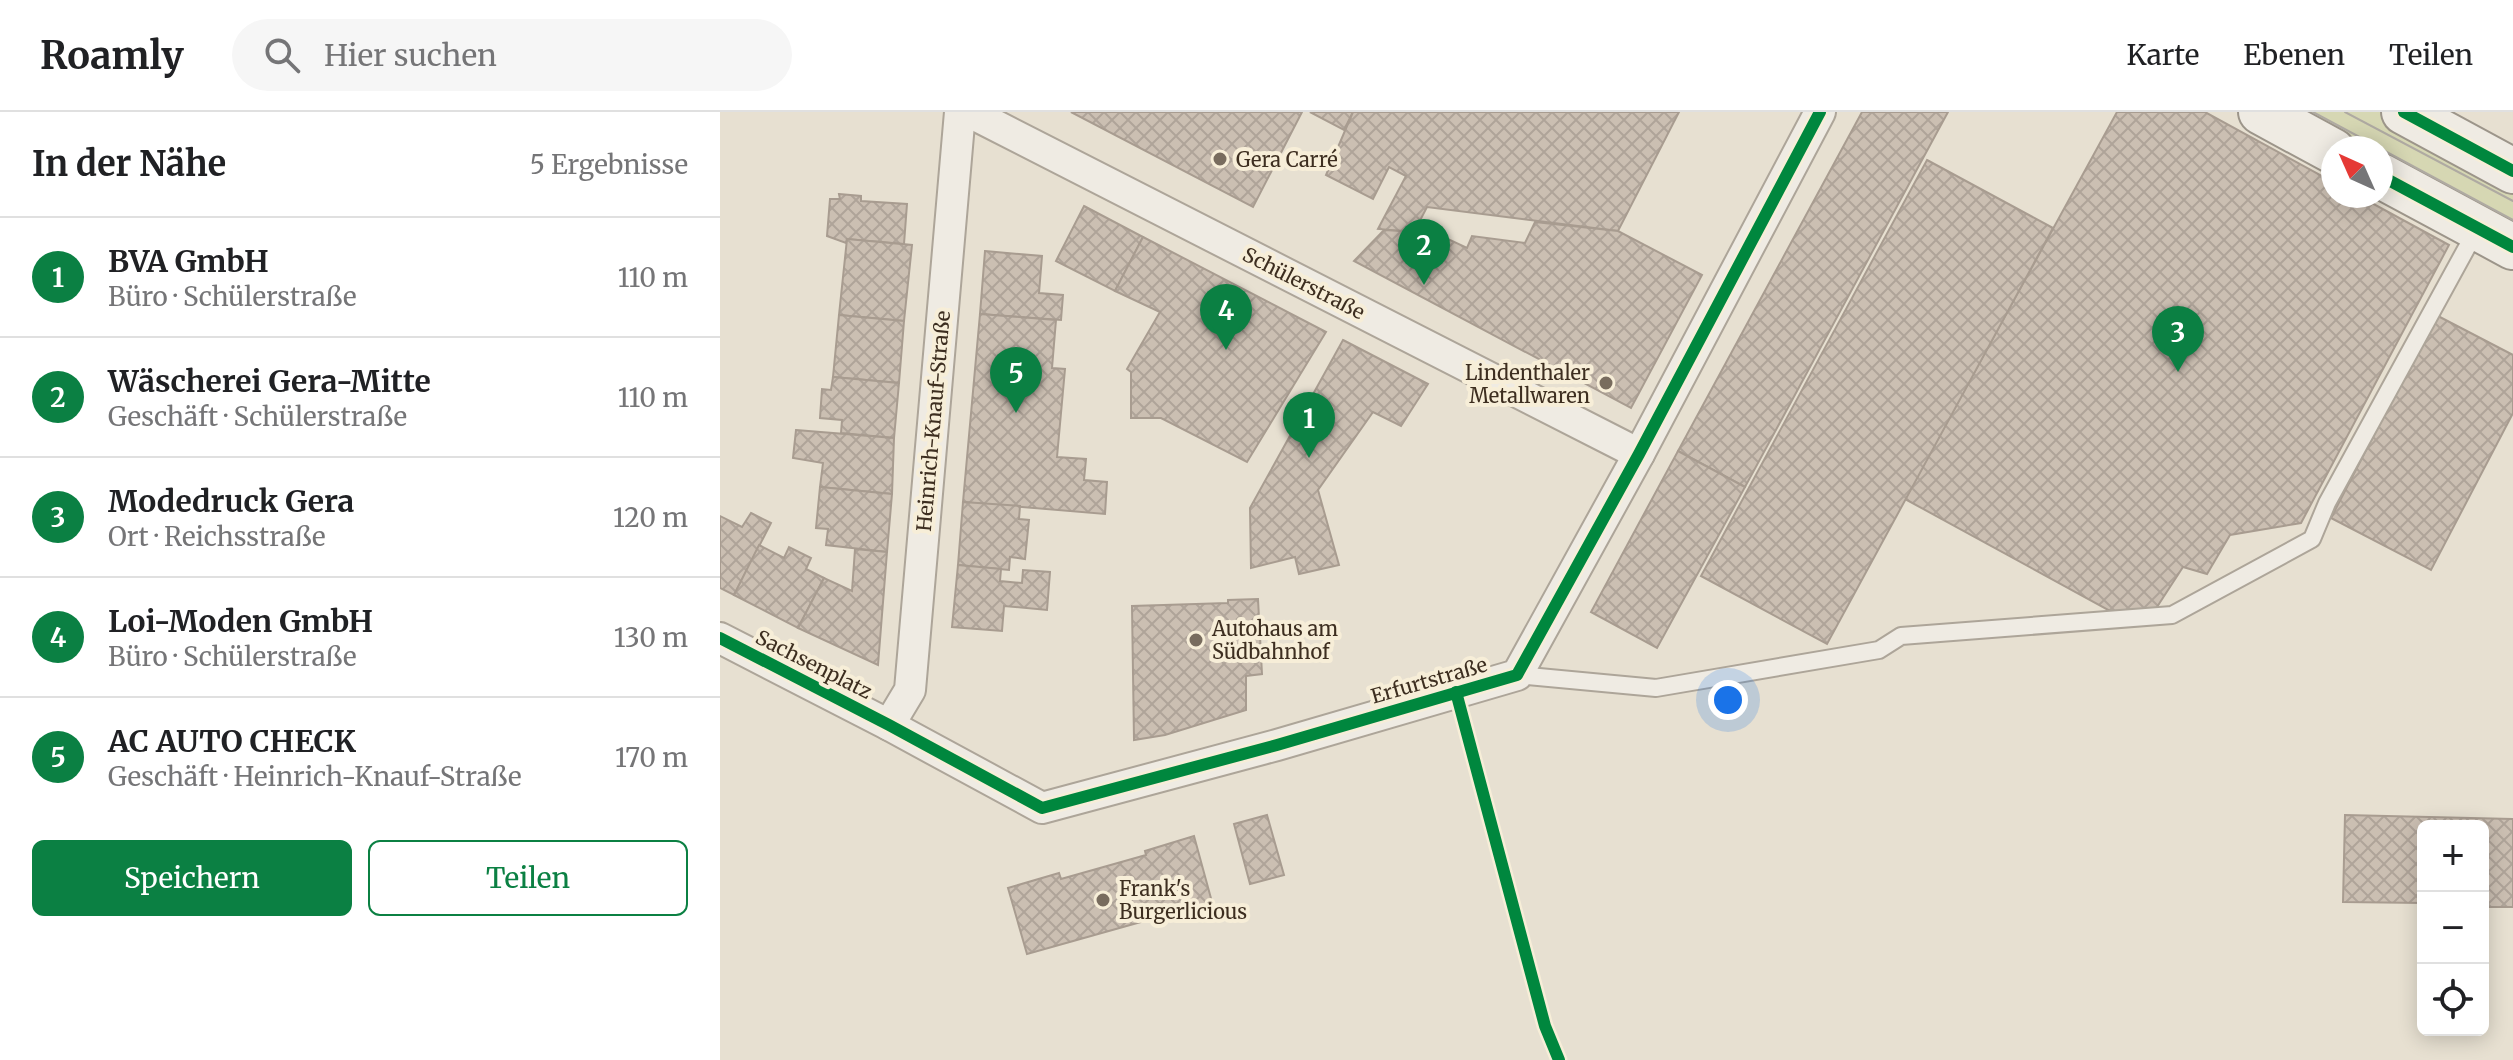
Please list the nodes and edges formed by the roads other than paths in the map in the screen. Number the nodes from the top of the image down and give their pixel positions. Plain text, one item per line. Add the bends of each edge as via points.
1 (960, 112) edge
2 (969, 112) edge
3 (1820, 112) edge
4 (2261, 112) edge
5 (2404, 112) edge
6 (2321, 144) edge
7 (2513, 171) edge
8 (2393, 182) edge
9 (2495, 237) edge
10 (1639, 454) junction
11 (720, 638) edge
12 (1517, 675) junction
13 (889, 725) junction

1 - 13 street, Heinrich-Knauf-Straße via 910,690
2 - 10 street, Schülerstraße
3 - 10 street, Erfurtstraße
4 - 6 main road
5 - 7 main road
8 - 9 main road
9 - 12 lane via 2327,503 2312,539 2172,615 1901,636 1879,650 1656,688
10 - 12 street, Erfurtstraße
11 - 13 street, Sachsenplatz
12 - 13 street, Erfurtstraße via 1042,808

